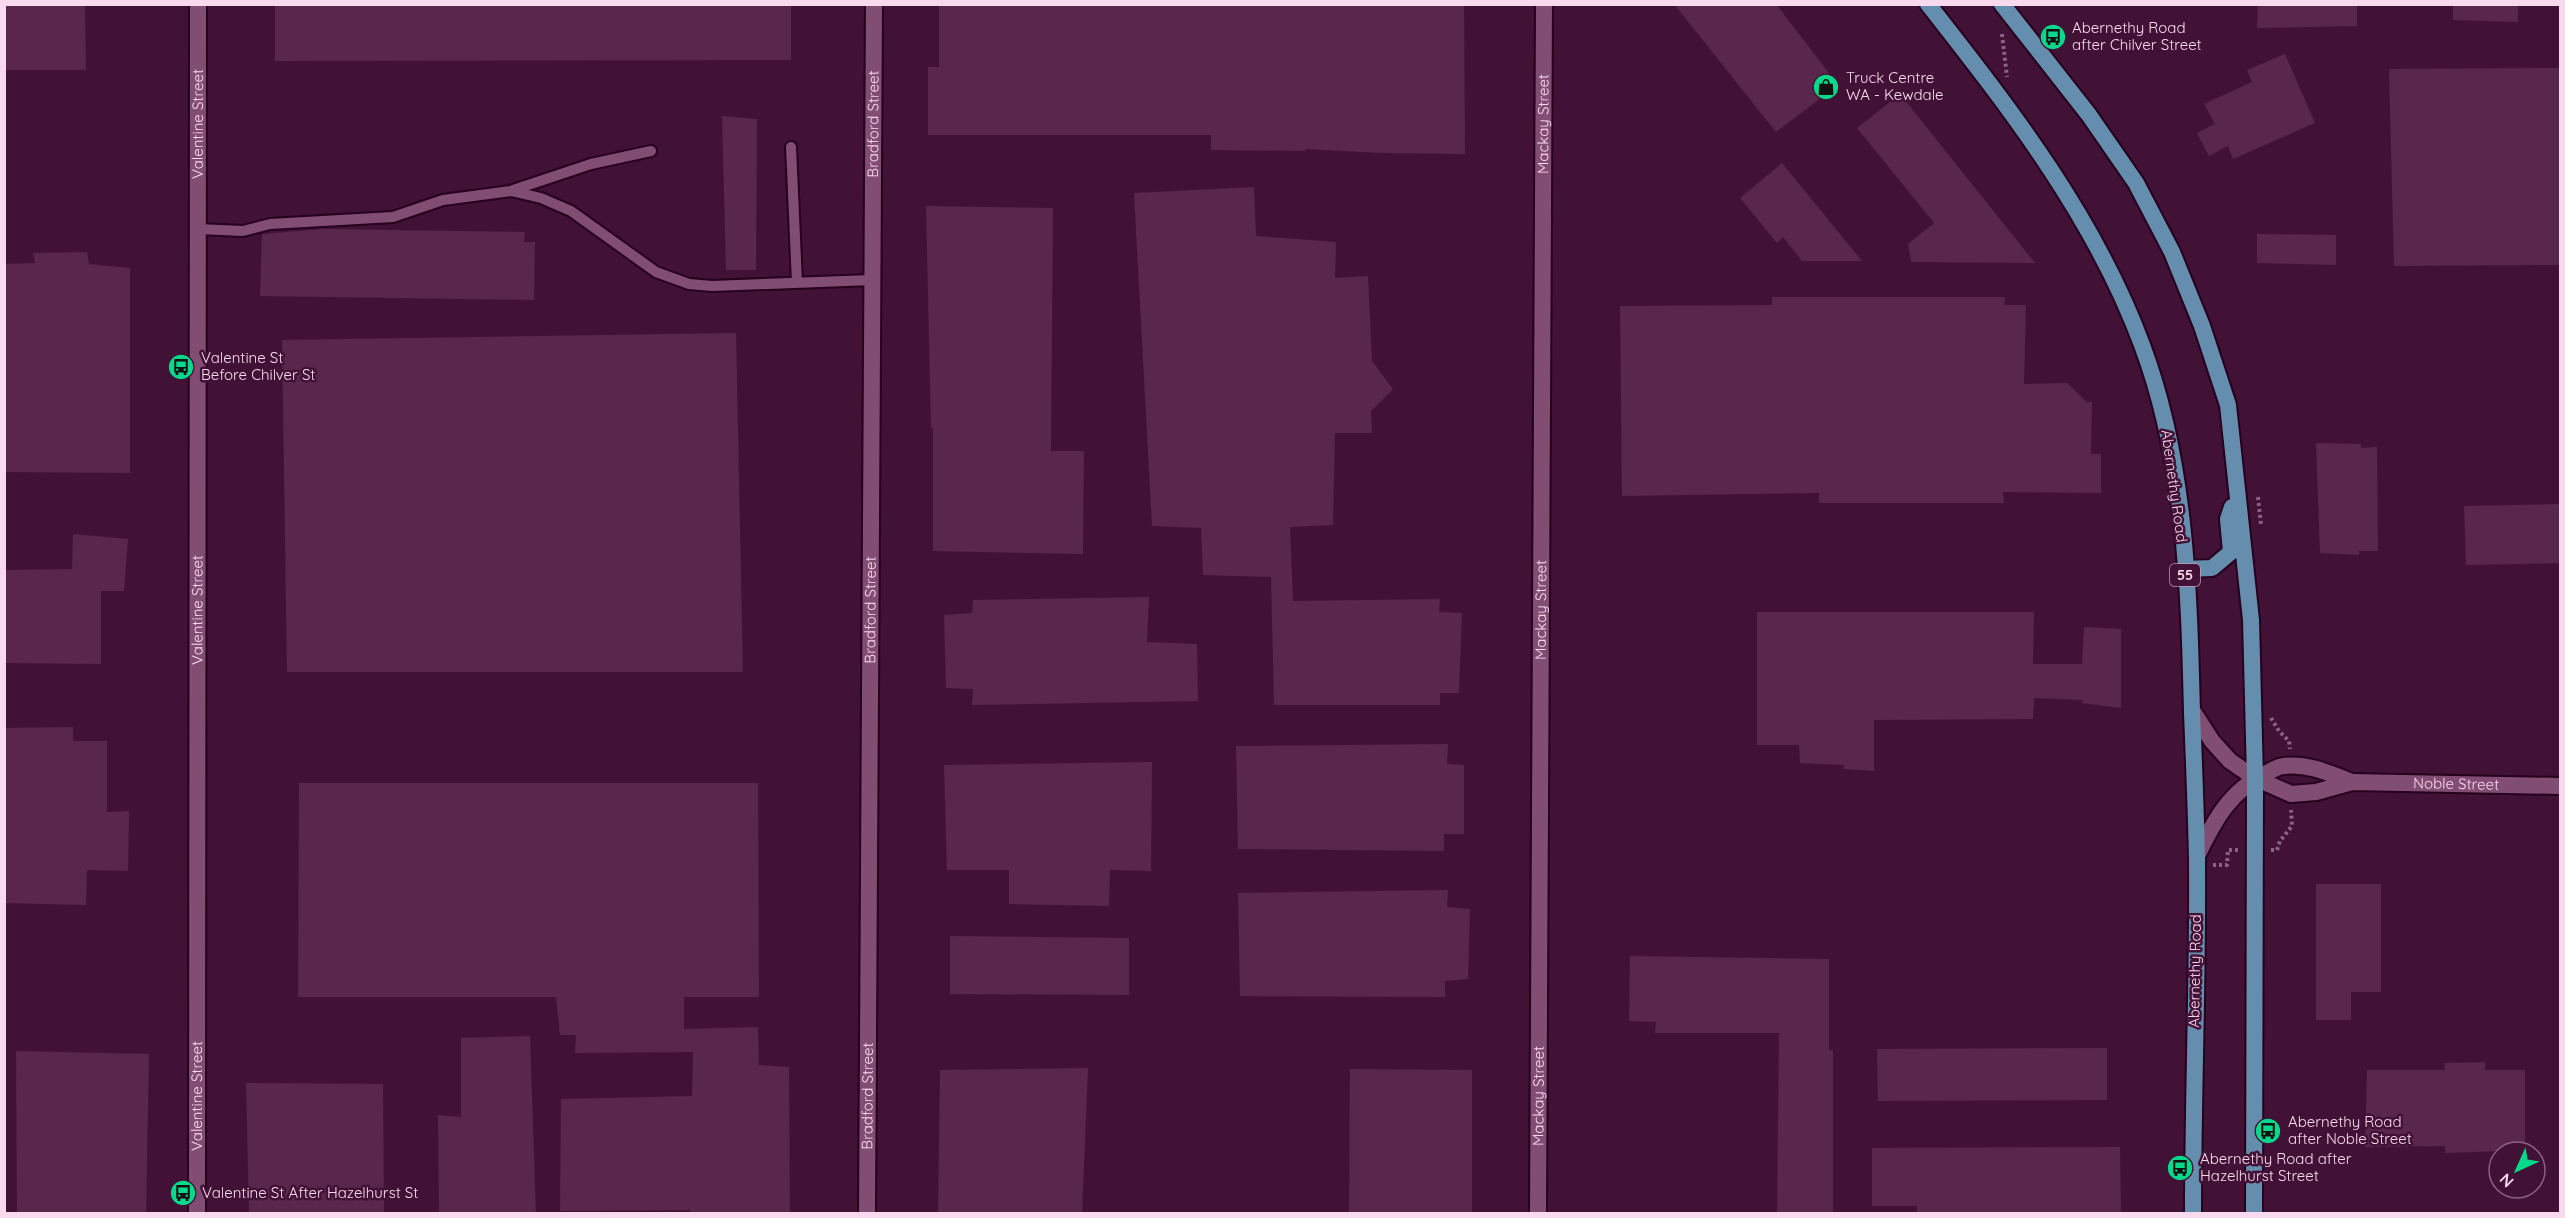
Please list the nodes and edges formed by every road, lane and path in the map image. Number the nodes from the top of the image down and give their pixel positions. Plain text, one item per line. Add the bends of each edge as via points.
1 (198, 4) edge
2 (874, 4) edge
3 (1544, 4) edge
4 (1928, 4) edge
5 (2002, 4) edge
6 (2016, 22) junction
7 (1993, 88) junction
8 (791, 147) dead end
9 (651, 151) dead end
10 (511, 191) junction
11 (198, 229) junction
12 (872, 280) junction
13 (797, 283) junction
14 (2236, 489) junction
15 (2185, 569) junction
16 (2192, 710) junction
17 (2255, 778) junction
18 (2352, 782) junction
19 (2560, 786) edge
20 (2255, 850) junction
21 (2277, 850) dead end
22 (2197, 860) junction
23 (197, 1214) edge
24 (867, 1214) edge
25 (1538, 1214) edge
26 (2193, 1214) edge
27 (2254, 1214) edge

1 - 11 street, Valentine Street
2 - 12 street, Bradford Street
3 - 25 street, Mackay Street
4 - 7 main road, Abernethy Road / 55
5 - 6 main road
6 - 7 path via 2002,34 2007,77
6 - 14 main road via 2136,183 2172,252 2228,405
7 - 15 main road, Abernethy Road / 55 via 2083,219 2116,282 2143,348 2164,419 2178,496
8 - 13 lane
9 - 10 lane via 591,164
10 - 11 lane via 443,200 393,217 257,226 243,231
10 - 13 lane via 571,211 657,272 688,284
11 - 23 street, Valentine Street
12 - 13 lane
12 - 24 street, Bradford Street
14 - 15 main road via 2229,519 2230,552 2212,568
14 - 17 main road via 2251,620
15 - 16 main road, Abernethy Road / 55
16 - 17 street, Noble Street via 2230,761
16 - 22 main road, Abernethy Road / 55
17 - 18 street, Noble Street via 2291,794
17 - 18 street, Noble Street via 2283,766 2314,768
17 - 20 main road
17 - 22 street, Noble Street via 2230,798 2214,821
18 - 19 street, Noble Street
20 - 21 path
20 - 22 path via 2228,850 2227,865
20 - 27 main road
22 - 26 main road, Abernethy Road / 55

